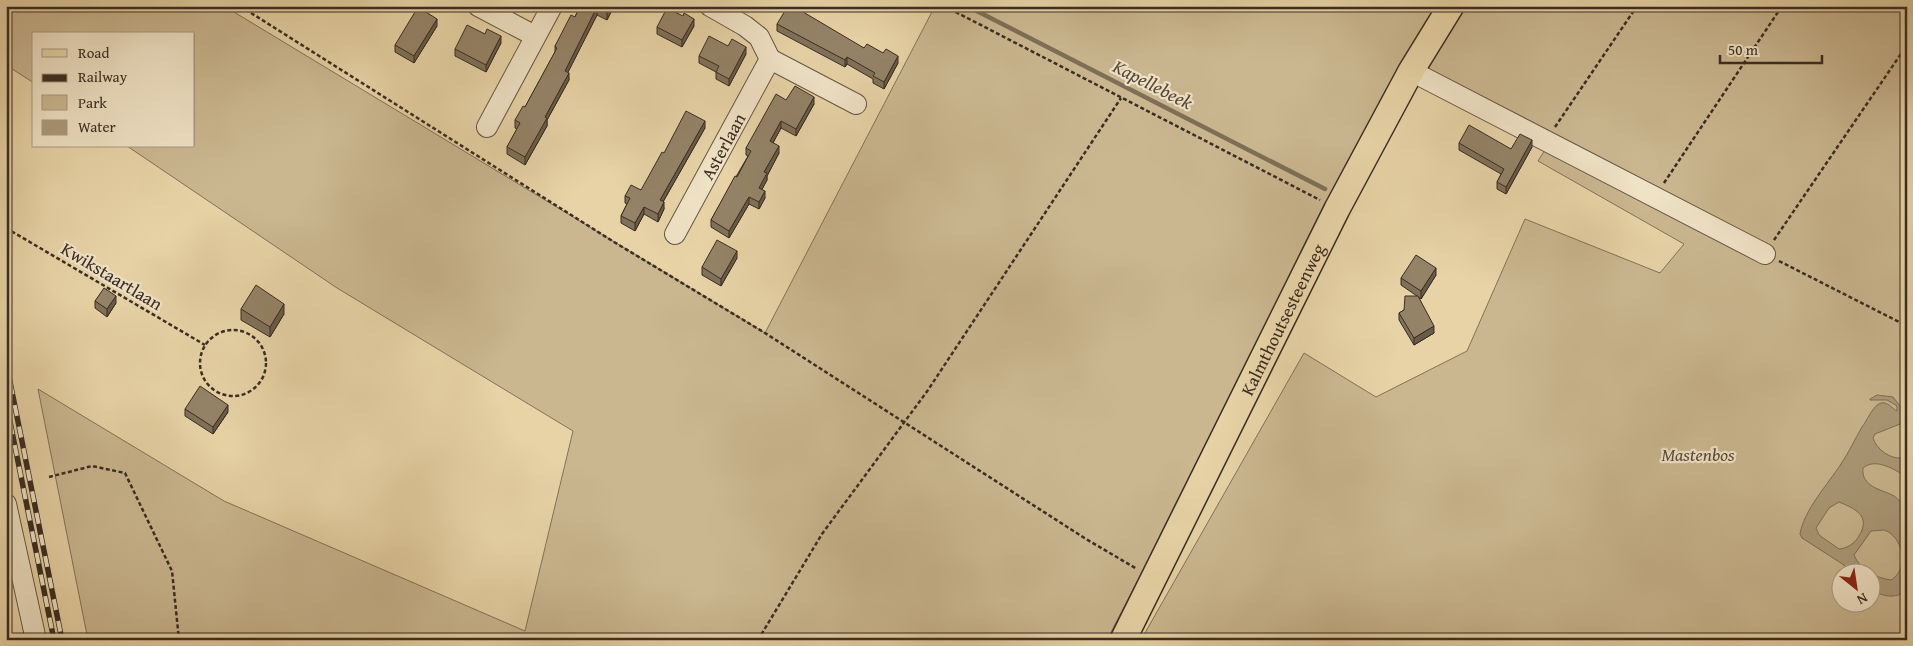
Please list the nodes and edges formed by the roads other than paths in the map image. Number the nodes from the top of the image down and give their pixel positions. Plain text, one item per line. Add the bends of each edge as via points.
1 (478, 6) edge
2 (552, 6) edge
3 (710, 6) edge
4 (1451, 6) edge
5 (535, 36) junction
6 (770, 59) junction
7 (1411, 70) junction
8 (856, 104) dead end
9 (487, 127) dead end
10 (675, 234) dead end
11 (1765, 254) road end
12 (6, 504) edge
13 (36, 640) edge
14 (1123, 640) edge

1 - 5 street
2 - 5 street
3 - 6 street via 746,26 758,37
4 - 7 main road, Kalmthoutsesteenweg
5 - 9 street
6 - 8 street
6 - 10 street, Asterlaan
7 - 11 street
7 - 14 main road, Kalmthoutsesteenweg via 1337,209
12 - 13 street

